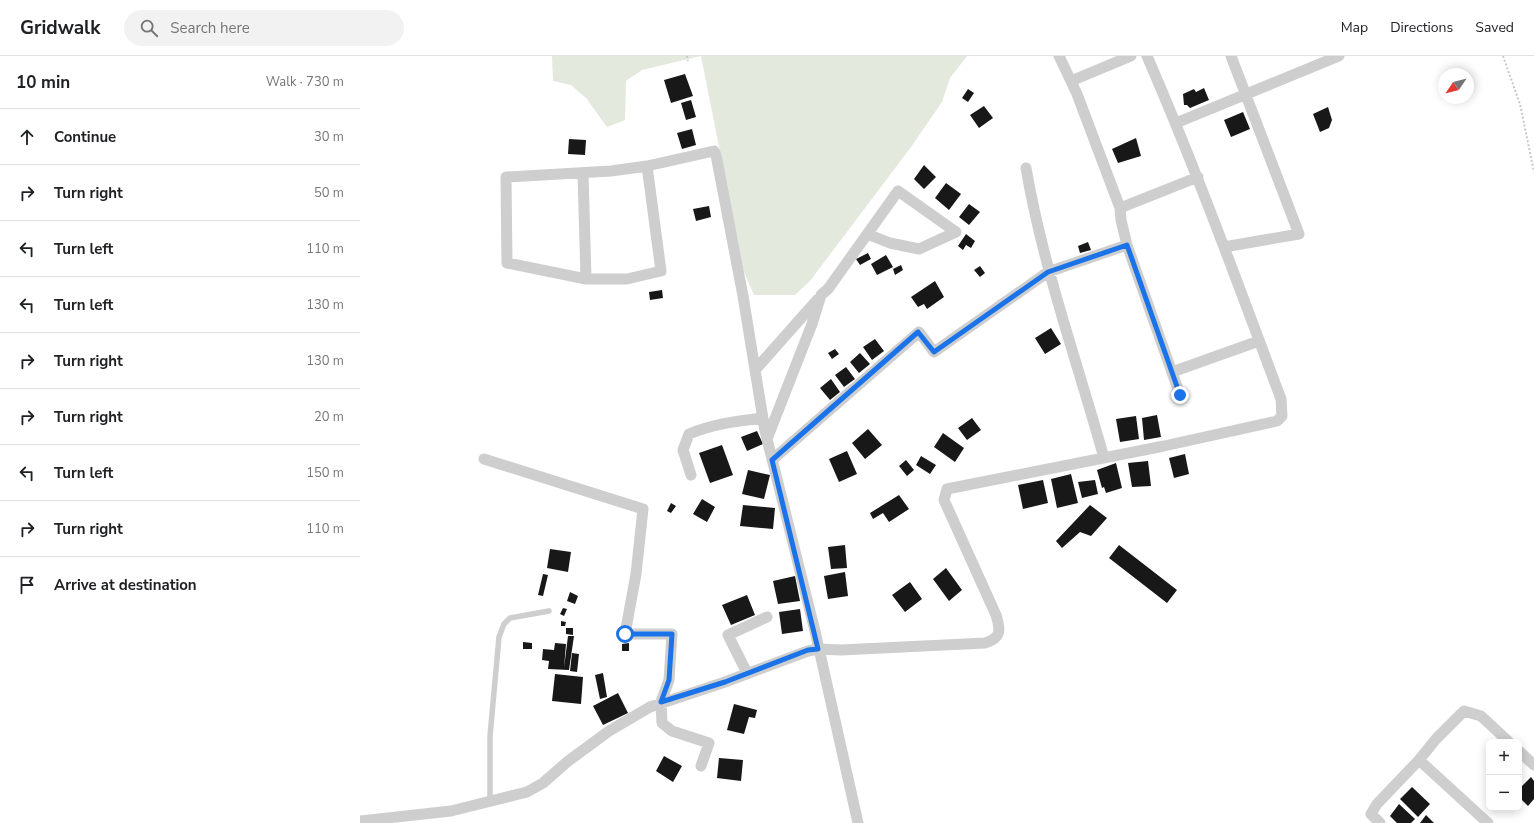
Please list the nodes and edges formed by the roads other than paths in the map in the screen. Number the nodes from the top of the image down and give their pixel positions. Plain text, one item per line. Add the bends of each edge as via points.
1 (1059, 56) edge
2 (1131, 56) edge
3 (1147, 56) edge
4 (1230, 56) edge
5 (1339, 56) edge
6 (1071, 81) junction
7 (1247, 95) junction
8 (1176, 123) junction
9 (647, 166) junction
10 (1026, 168) dead end
11 (583, 173) junction
12 (1198, 177) junction
13 (1120, 208) junction
14 (867, 234) junction
15 (1127, 245) junction
16 (1224, 246) junction
17 (1048, 272) junction
18 (586, 279) junction
19 (821, 296) junction
20 (1260, 341) junction
21 (755, 370) junction
22 (1172, 372) junction
23 (1180, 395) dead end
24 (763, 418) junction
25 (767, 439) junction
26 (1104, 458) junction
27 (484, 459) dead end
28 (772, 460) junction
29 (691, 475) dead end
30 (549, 611) dead end
31 (767, 617) dead end
32 (818, 649) junction
33 (747, 673) junction
34 (661, 702) junction
35 (1506, 739) edge
36 (1522, 754) edge
37 (1419, 760) junction
38 (1534, 765) edge
39 (701, 766) dead end
40 (490, 801) junction
41 (360, 821) edge
42 (858, 823) edge
43 (1380, 823) edge
44 (1488, 823) edge

1 - 6 street
2 - 6 street
3 - 8 street
4 - 7 street
5 - 7 street
6 - 13 street
7 - 8 street
7 - 16 street via 1299,234
8 - 12 street
9 - 11 street
9 - 18 street via 661,271 627,279
9 - 21 street via 714,151
10 - 17 street
11 - 18 street
11 - 18 street via 506,177 507,263
12 - 13 street
12 - 16 street
13 - 15 street
14 - 14 street via 890,243 919,248 956,232 898,191
14 - 19 street
15 - 17 street
15 - 22 street
16 - 20 street
17 - 26 street
17 - 28 street via 934,352 918,332
19 - 21 street
19 - 25 street
20 - 22 street
20 - 26 street via 1281,399 1282,416 1277,422
21 - 24 street
22 - 23 street
24 - 25 street
24 - 29 street via 733,421 689,434 683,450
25 - 28 street
26 - 32 street via 946,489 944,500 1000,626 995,640 985,643
27 - 34 street via 644,509 625,634 672,634 669,680
28 - 32 street
30 - 40 lane via 510,618 504,624 499,638 490,736
31 - 33 street via 728,635
32 - 33 street via 808,650
32 - 42 street
33 - 34 street
34 - 39 street via 662,724 672,731 709,743
34 - 40 street via 609,731 543,783 527,792
35 - 37 street via 1481,716 1464,711
36 - 38 street
37 - 43 street via 1377,804 1371,814
37 - 44 street
40 - 41 street via 450,811

